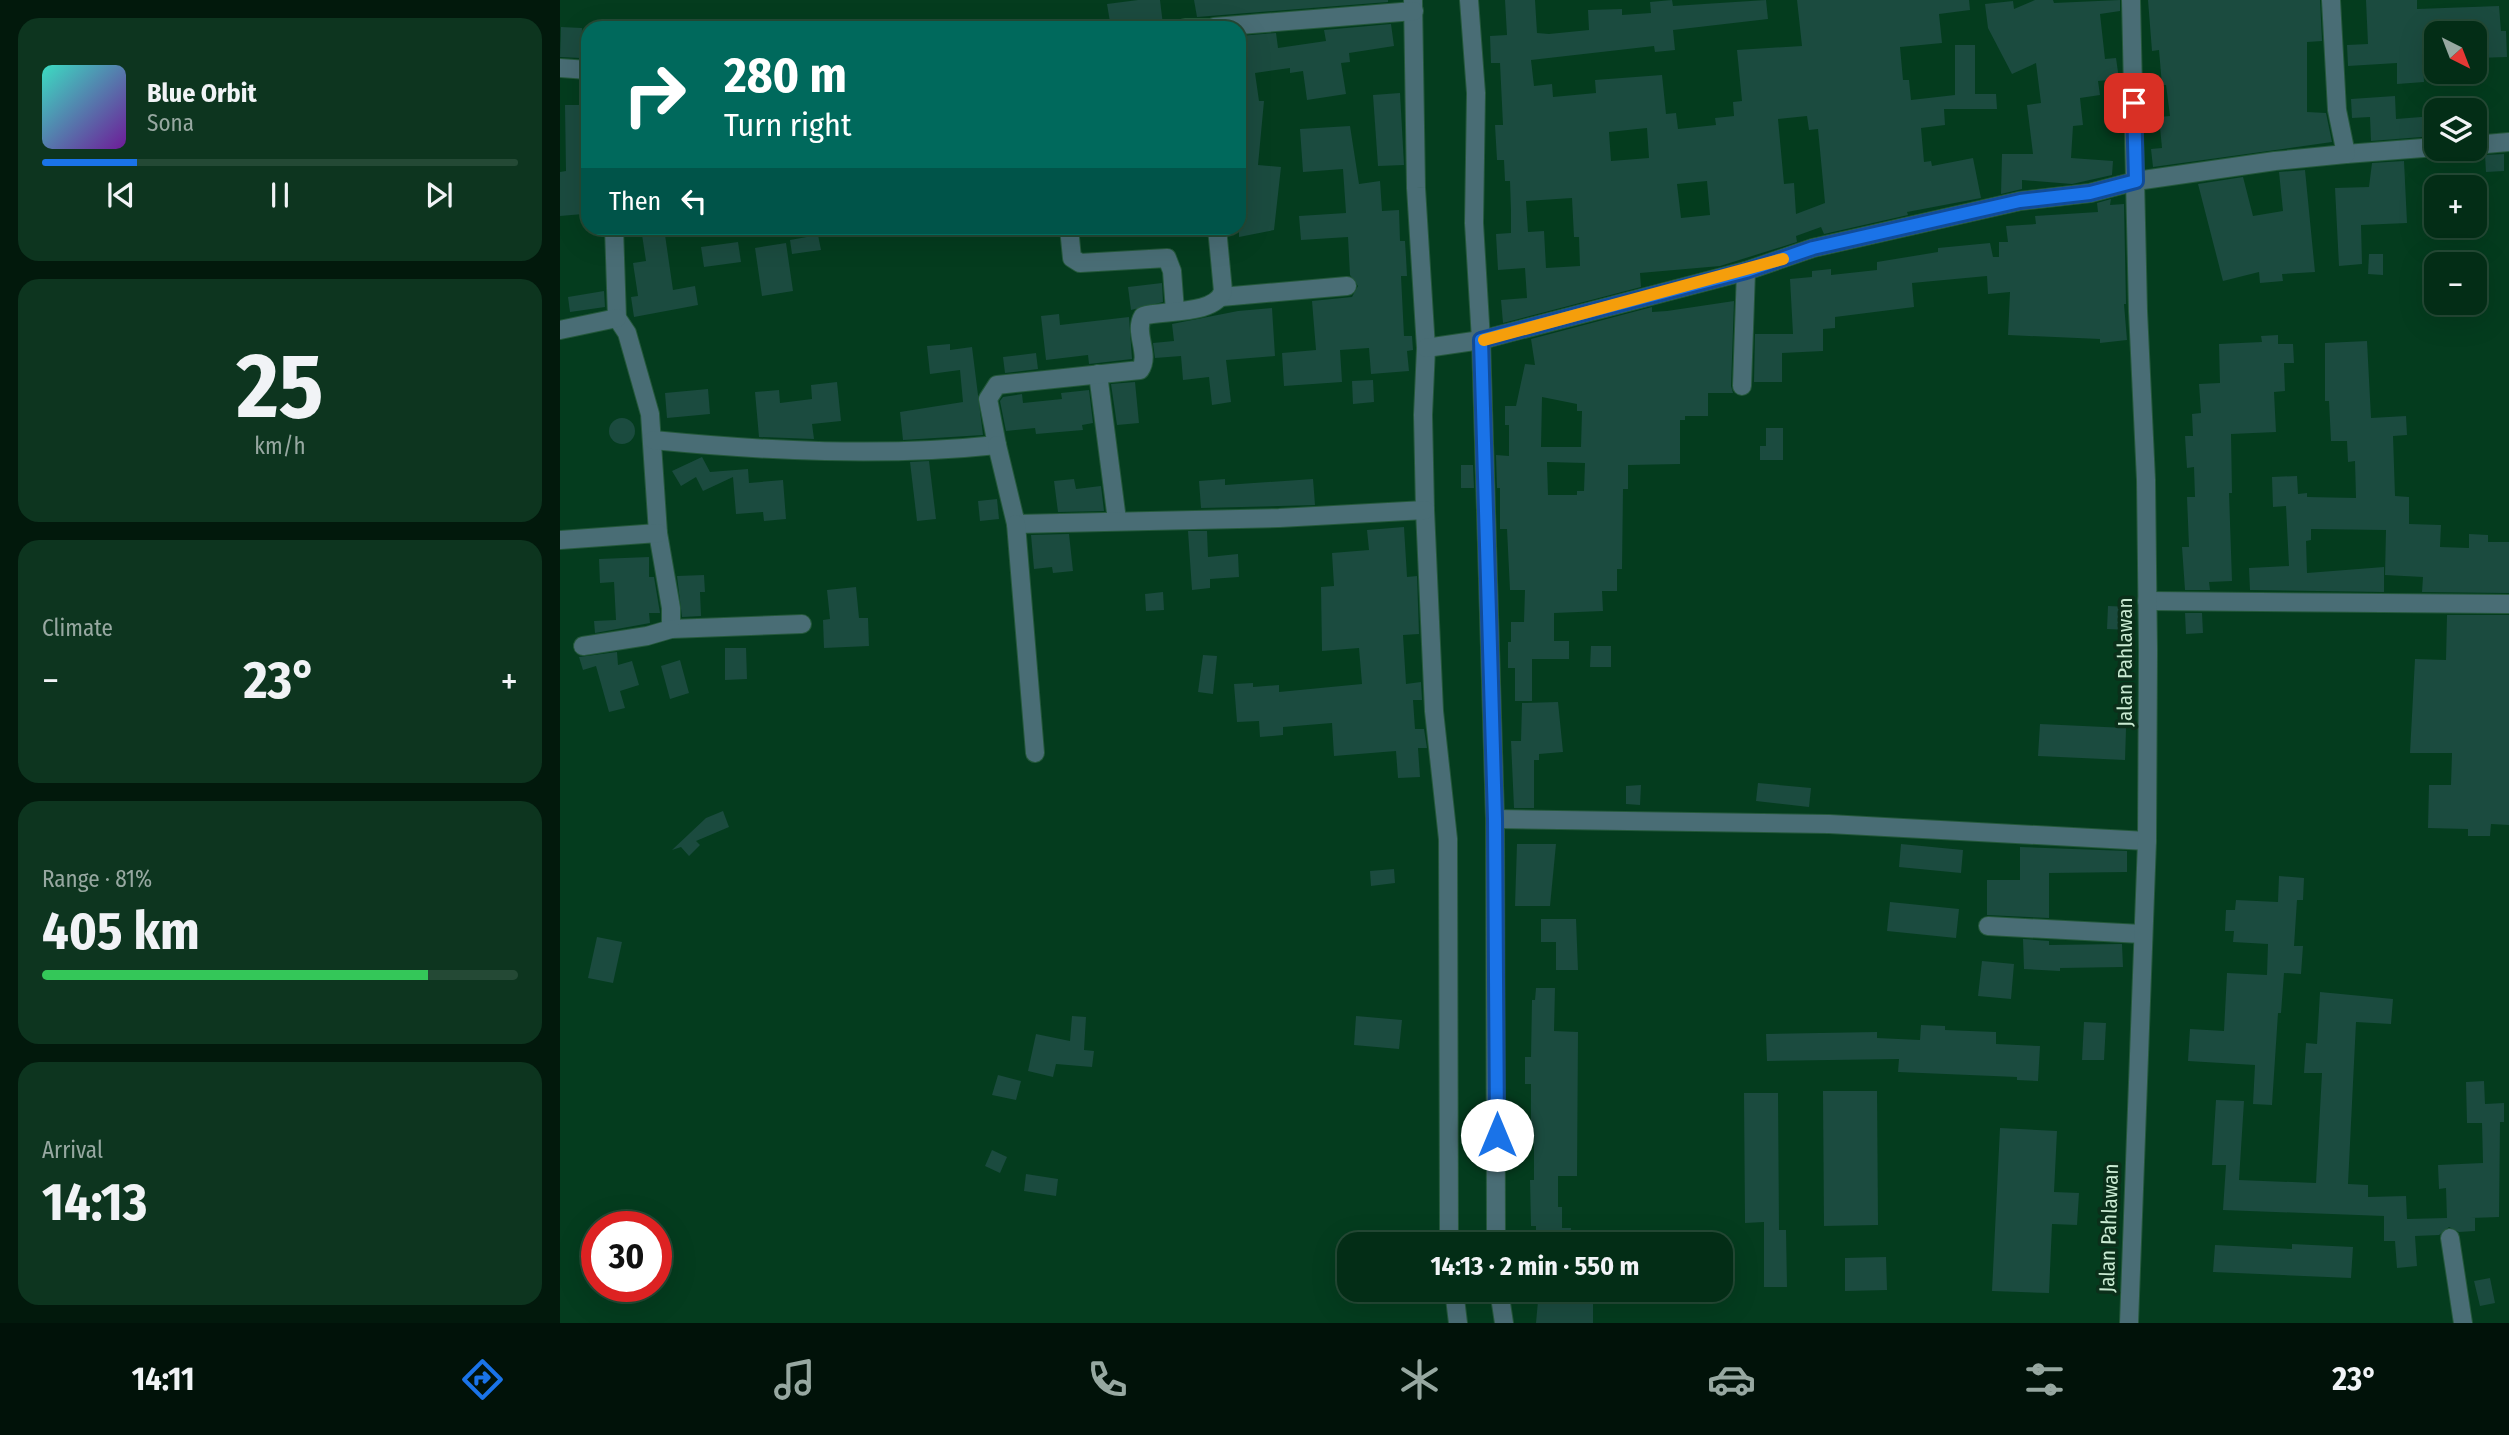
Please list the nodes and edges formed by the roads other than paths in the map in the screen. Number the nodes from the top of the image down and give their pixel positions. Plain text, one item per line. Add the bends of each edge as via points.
1 (1469, 0) edge
2 (2131, 0) edge
3 (2331, 0) edge
4 (1413, 6) edge
5 (1246, 24) edge
6 (560, 68) edge
7 (581, 70) edge
8 (2509, 142) edge
9 (2487, 144) edge
10 (2424, 148) edge
11 (2346, 154) junction
12 (2136, 181) junction
13 (614, 235) edge
14 (1070, 235) edge
15 (1217, 235) edge
16 (1746, 271) junction
17 (1347, 286) dead end
18 (1221, 297) junction
19 (1175, 312) junction
20 (617, 318) junction
21 (560, 330) edge
22 (1477, 341) junction
23 (1433, 346) junction
24 (1098, 374) junction
25 (1742, 386) dead end
26 (653, 440) junction
27 (997, 445) junction
28 (1425, 510) junction
29 (1117, 520) junction
30 (1016, 524) junction
31 (658, 533) junction
32 (560, 540) edge
33 (2147, 601) junction
34 (2509, 604) edge
35 (802, 624) dead end
36 (671, 629) junction
37 (583, 646) dead end
38 (1035, 753) dead end
39 (1495, 819) junction
40 (2147, 841) junction
41 (1988, 926) dead end
42 (2142, 934) junction
43 (1449, 1232) edge
44 (1496, 1232) edge
45 (2450, 1238) dead end
46 (1455, 1302) edge
47 (1501, 1302) edge
48 (1458, 1323) edge
49 (1504, 1323) edge
50 (2129, 1323) edge
51 (2463, 1323) edge

1 - 22 street via 1476,93
2 - 12 street, Jalan Pahlawan
3 - 11 street via 2337,110
4 - 5 street
4 - 23 street via 1416,188
6 - 7 street
8 - 9 street
10 - 11 street
11 - 12 street
12 - 16 street via 2090,193 2020,201 1813,248
12 - 33 street, Jalan Pahlawan
13 - 20 street
14 - 19 street via 1072,258 1077,262 1167,258
15 - 18 street
16 - 22 street
16 - 25 street
17 - 18 street
18 - 19 street via 1208,306
19 - 24 street via 1147,314 1140,320 1144,361 1140,370
20 - 21 street
20 - 26 street via 627,333 644,387
22 - 23 street
22 - 39 street
23 - 28 street via 1423,415
24 - 27 street via 997,384 988,400
24 - 29 street
26 - 27 street via 741,449 940,451
26 - 31 street
27 - 30 street
28 - 29 street
28 - 43 street via 1434,711 1448,839
29 - 30 street
30 - 38 street
31 - 32 street
31 - 36 street
33 - 34 street
33 - 40 street, Jalan Pahlawan
35 - 36 street
36 - 37 street
39 - 40 street via 1829,824
39 - 44 street
40 - 42 street, Jalan Pahlawan
41 - 42 street
42 - 50 street, Jalan Pahlawan
45 - 51 street
46 - 48 street
47 - 49 street

